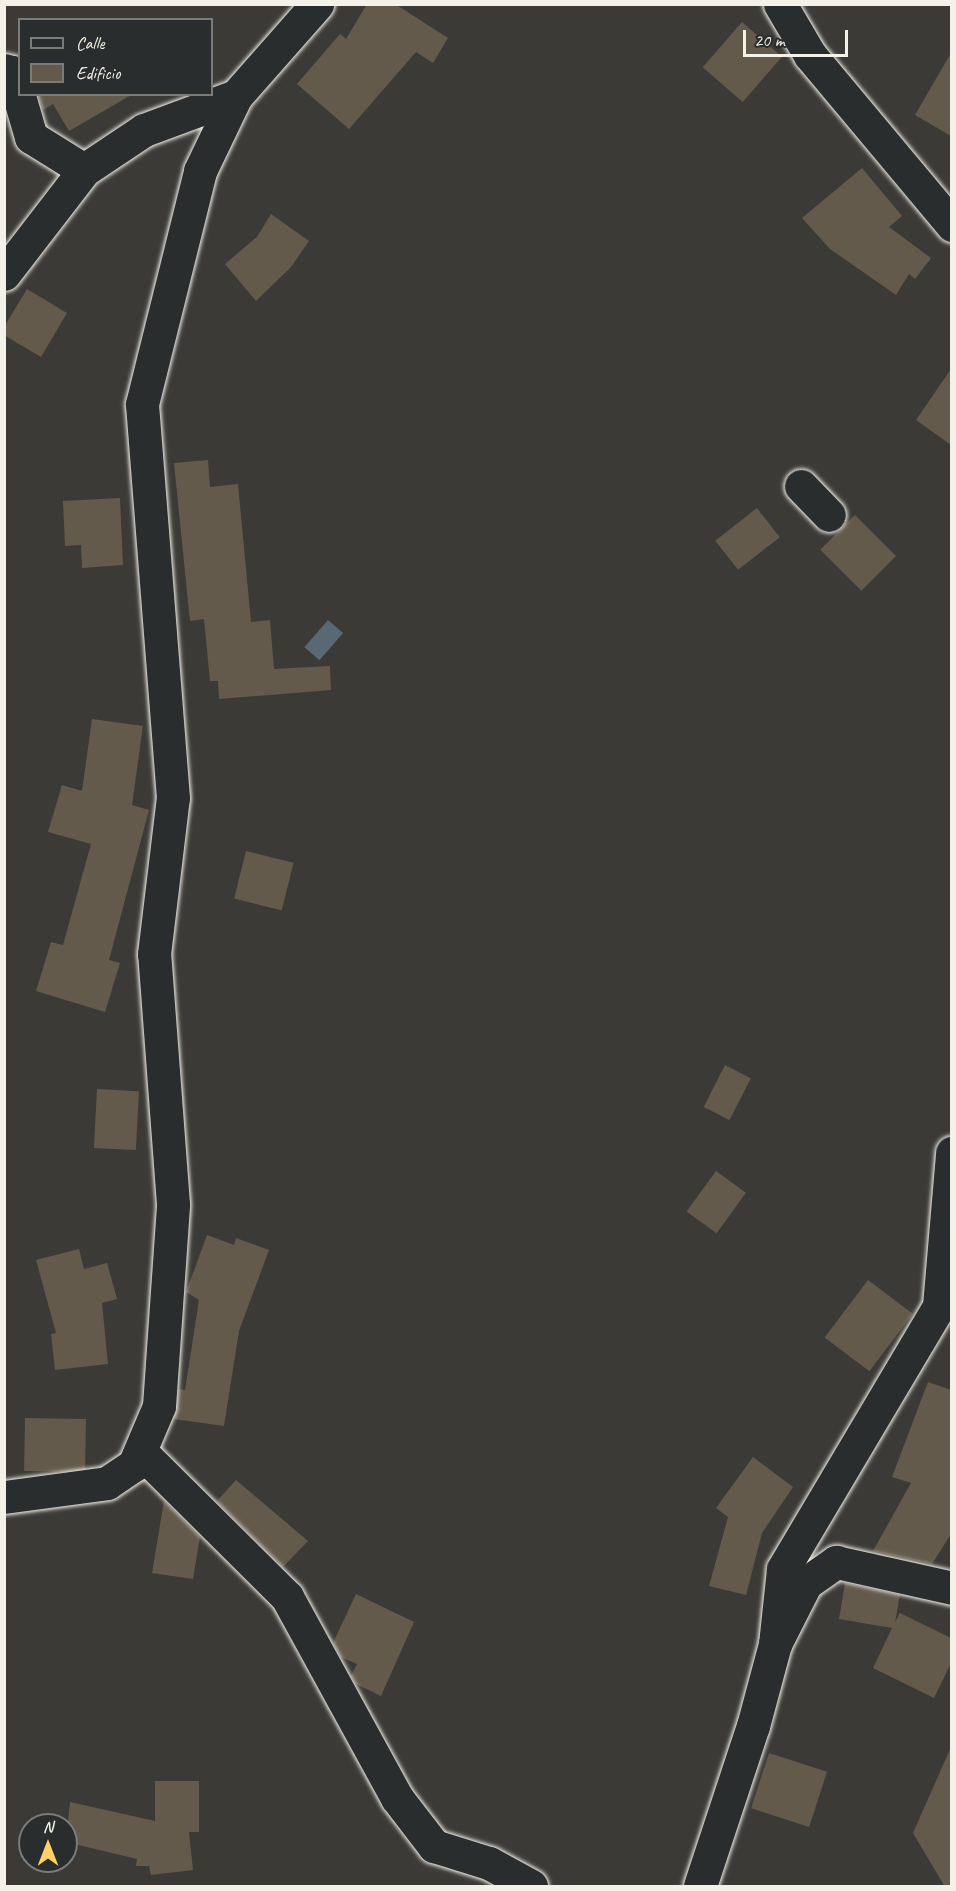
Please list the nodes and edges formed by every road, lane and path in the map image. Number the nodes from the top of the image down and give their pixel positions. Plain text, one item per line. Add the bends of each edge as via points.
1 (317, 4) edge
2 (780, 4) edge
3 (4, 70) edge
4 (18, 92) edge
5 (19, 96) edge
6 (236, 96) junction
7 (84, 170) junction
8 (951, 225) edge
9 (4, 274) edge
10 (801, 486) dead end
11 (829, 515) dead end
12 (951, 1153) edge
13 (141, 1452) junction
14 (4, 1497) edge
15 (951, 1588) edge
16 (775, 1644) junction
17 (531, 1887) edge
18 (700, 1887) edge

1 - 6 street
2 - 8 street via 810,55
3 - 4 street via 12,72
5 - 7 street via 32,137
6 - 7 street via 144,130
6 - 13 street via 200,171 142,404 173,798 154,954 173,1204 159,1406
7 - 9 street
10 - 11 street
12 - 16 street via 939,1306 783,1569
13 - 14 street via 134,1465 107,1483
13 - 17 street via 287,1597 397,1798 434,1846 489,1863
15 - 16 street via 836,1562 806,1583
16 - 18 street via 753,1726

